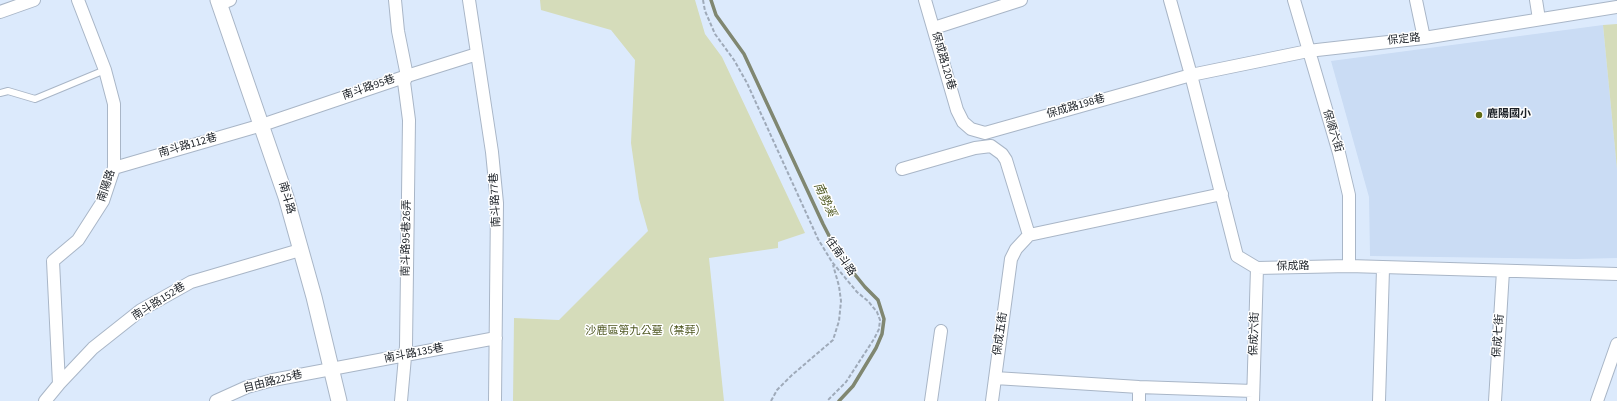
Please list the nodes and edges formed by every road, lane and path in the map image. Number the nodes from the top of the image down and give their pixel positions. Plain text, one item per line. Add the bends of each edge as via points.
1 (34, 0) edge
2 (78, 0) edge
3 (395, 0) edge
4 (469, 0) edge
5 (703, 0) edge
6 (925, 0) edge
7 (1021, 0) edge
8 (1170, 0) edge
9 (1294, 0) edge
10 (1416, 0) edge
11 (1536, 0) edge
12 (223, 1) edge
13 (1617, 7) edge
14 (0, 12) edge
15 (1539, 19) junction
16 (934, 28) junction
17 (1424, 38) junction
18 (1308, 51) junction
19 (477, 54) junction
20 (105, 70) junction
21 (1191, 75) junction
22 (407, 76) junction
23 (0, 93) edge
24 (963, 122) joint
25 (262, 125) junction
26 (114, 168) junction
27 (902, 169) dead end
28 (1222, 194) junction
29 (1029, 235) junction
30 (300, 250) junction
31 (832, 262) junction
32 (1349, 266) junction
33 (1257, 268) junction
34 (1383, 268) junction
35 (1503, 271) junction
36 (1617, 274) edge
37 (941, 331) dead end
38 (496, 338) junction
39 (1617, 344) edge
40 (405, 355) junction
41 (332, 370) junction
42 (995, 378) junction
43 (59, 384) junction
44 (1139, 387) junction
45 (1253, 396) edge
46 (45, 401) edge
47 (216, 401) edge
48 (339, 401) edge
49 (401, 401) edge
50 (496, 401) edge
51 (771, 401) edge
52 (827, 401) edge
53 (932, 401) edge
54 (992, 401) edge
55 (1139, 401) edge
56 (1378, 401) edge
57 (1495, 401) edge
58 (1596, 401) edge

1 - 14 street
2 - 20 street, 南陽路
3 - 22 street, 南斗路95巷26弄
4 - 19 street, 南斗路77巷
5 - 31 path, 往南斗路 via 714,34 734,60 747,83 818,239
6 - 16 street, 保成路120巷
7 - 16 street
8 - 21 street
9 - 18 street, 保順六街
10 - 17 street
11 - 15 street
12 - 25 street, 南斗路
13 - 15 street, 保定路
15 - 17 street, 保定路
16 - 24 street, 保成路120巷 via 957,110
17 - 18 street, 保定路
18 - 21 street, 保定路
18 - 32 street, 保順六街 via 1349,195
19 - 22 street, 南斗路95巷
19 - 38 street, 南斗路77巷 via 498,204
20 - 23 lane via 35,99 8,91
20 - 26 street, 南陽路 via 114,104
21 - 24 street, 保成路198巷 via 985,133 971,129
21 - 28 street
22 - 25 street, 南斗路95巷
22 - 40 street, 南斗路95巷26弄 via 404,82 409,120
25 - 26 street, 南斗路112巷
25 - 30 street, 南斗路 via 286,197
26 - 43 street, 南陽路 via 103,201 78,240 53,260
27 - 29 street via 975,148 991,146 1006,160
28 - 29 street
28 - 33 street via 1236,256
29 - 42 street, 保成五街 via 1016,249 1011,260
30 - 41 street, 南斗路
30 - 43 street, 南斗路152巷 via 191,282 141,310 93,348
31 - 51 path via 841,301 839,321 833,340 792,375 777,390
31 - 52 path, 往南斗路 via 868,301 880,320 874,339 846,382
32 - 33 street, 保成路
32 - 34 street, 保成路
33 - 45 street, 保成六街
34 - 35 street, 保成路
34 - 56 street
35 - 36 street, 保成路
35 - 57 street, 保成七街
37 - 53 street
38 - 40 street, 南斗路135巷
38 - 50 street, 南斗路77巷
39 - 58 street
40 - 41 street, 南斗路135巷
40 - 49 street, 南斗路95巷26弄
41 - 47 street, 自由路225巷 via 261,383
41 - 48 street, 南斗路
42 - 44 street
42 - 54 street, 保成五街
43 - 46 street, 南斗路152巷
44 - 45 street
44 - 55 street

